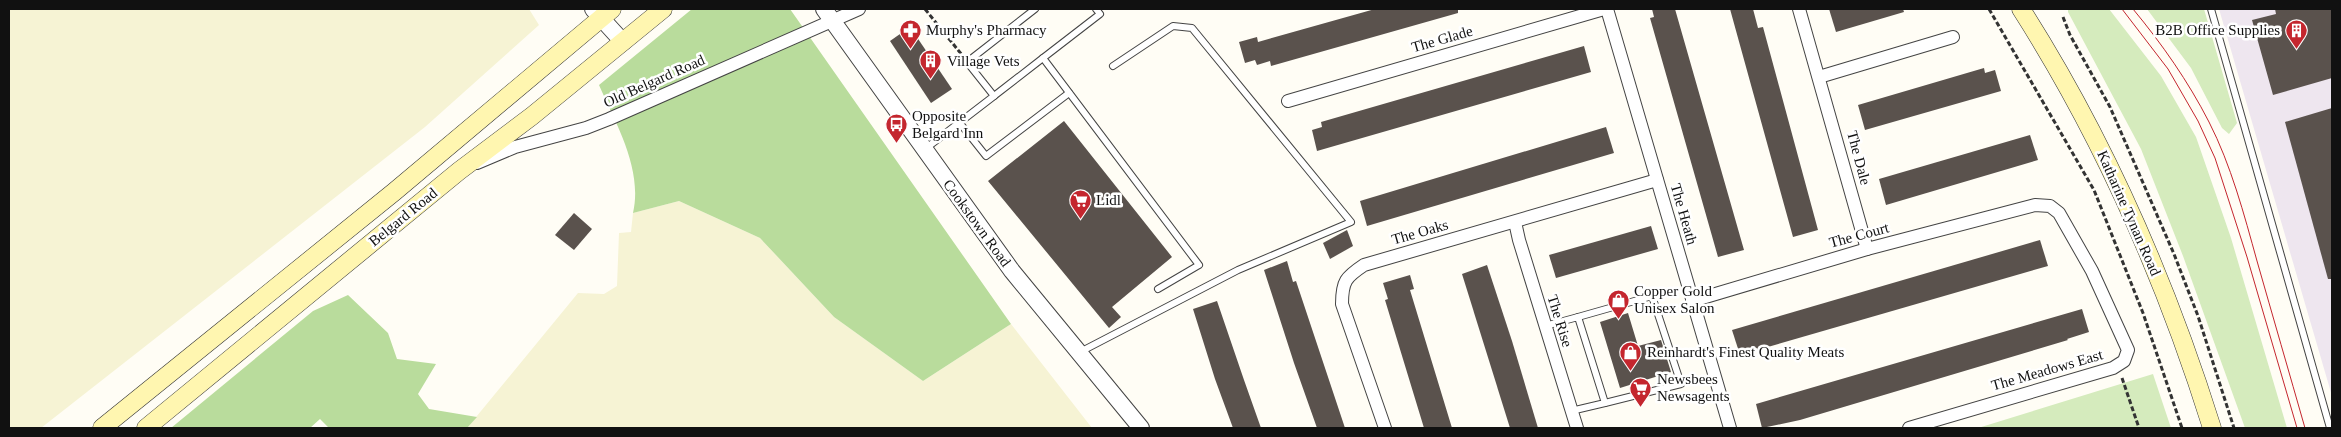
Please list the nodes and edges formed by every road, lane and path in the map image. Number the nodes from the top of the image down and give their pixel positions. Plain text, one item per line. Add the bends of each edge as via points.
1 (663, 9) edge
2 (859, 9) edge
3 (925, 9) edge
4 (1035, 9) edge
5 (1096, 9) edge
6 (1605, 9) edge
7 (1799, 9) edge
8 (1989, 9) edge
9 (2021, 9) edge
10 (2211, 9) edge
11 (602, 12) edge
12 (828, 14) edge
13 (2063, 17) dead end
14 (1953, 37) dead end
15 (623, 42) junction
16 (1042, 58) junction
17 (968, 62) junction
18 (1113, 66) dead end
19 (1819, 77) junction
20 (1069, 93) junction
21 (994, 96) junction
22 (1288, 101) dead end
23 (959, 122) junction
24 (924, 150) junction
25 (459, 171) junction
26 (1657, 180) junction
27 (2035, 205) joint
28 (1515, 222) junction
29 (1867, 249) junction
30 (1158, 288) dead end
31 (1692, 301) junction
32 (1578, 318) junction
33 (1545, 326) junction
34 (1080, 352) junction
35 (2121, 377) dead end
36 (1605, 403) junction
37 (1571, 411) junction
38 (102, 428) edge
39 (146, 428) edge
40 (1141, 428) edge
41 (1385, 428) edge
42 (1577, 428) edge
43 (1730, 428) edge
44 (1909, 428) edge
45 (2139, 428) edge
46 (2182, 428) edge
47 (2212, 428) edge
48 (2234, 428) edge
49 (2330, 428) edge

1 - 15 main road, Belgard Road
2 - 12 street, Old Belgard Road
3 - 17 path
4 - 17 lane
5 - 16 lane via 1100,14
6 - 22 street, The Glade
6 - 26 street, The Heath
7 - 19 street, The Dale
8 - 46 path via 2094,190 2143,313
9 - 47 main road, Katharine Tynan Road via 2089,125 2129,208 2177,324
10 - 49 lane
11 - 15 street
11 - 38 main road, Belgard Road via 394,192
12 - 24 street, Cookstown Road
12 - 25 street, Old Belgard Road via 609,119 515,148
13 - 48 path via 2113,115 2174,254
14 - 19 street
15 - 25 main road, Belgard Road
16 - 20 lane
16 - 21 lane
17 - 21 lane
18 - 34 lane via 1173,26 1192,28 1351,222 1238,270
19 - 29 street, The Dale
20 - 23 lane via 986,156
20 - 30 lane via 1199,265
21 - 23 lane
23 - 24 lane
24 - 34 street, Cookstown Road via 1012,271
25 - 39 main road, Belgard Road
26 - 28 street, The Oaks
26 - 31 street, The Heath
27 - 29 street, The Court
27 - 44 street, The Meadows East via 2050,206 2059,213 2078,246 2128,350 2124,361 2113,368
28 - 33 street, The Rise
28 - 41 street, The Oaks via 1364,264 1350,274 1342,286 1342,304
29 - 31 street, The Court
31 - 43 street, The Heath
32 - 33 lane
32 - 36 lane
32 - 36 lane via 1652,296 1681,384
33 - 37 street, The Rise
34 - 40 street, Cookstown Road
35 - 45 path
36 - 37 lane
37 - 42 street, The Rise

